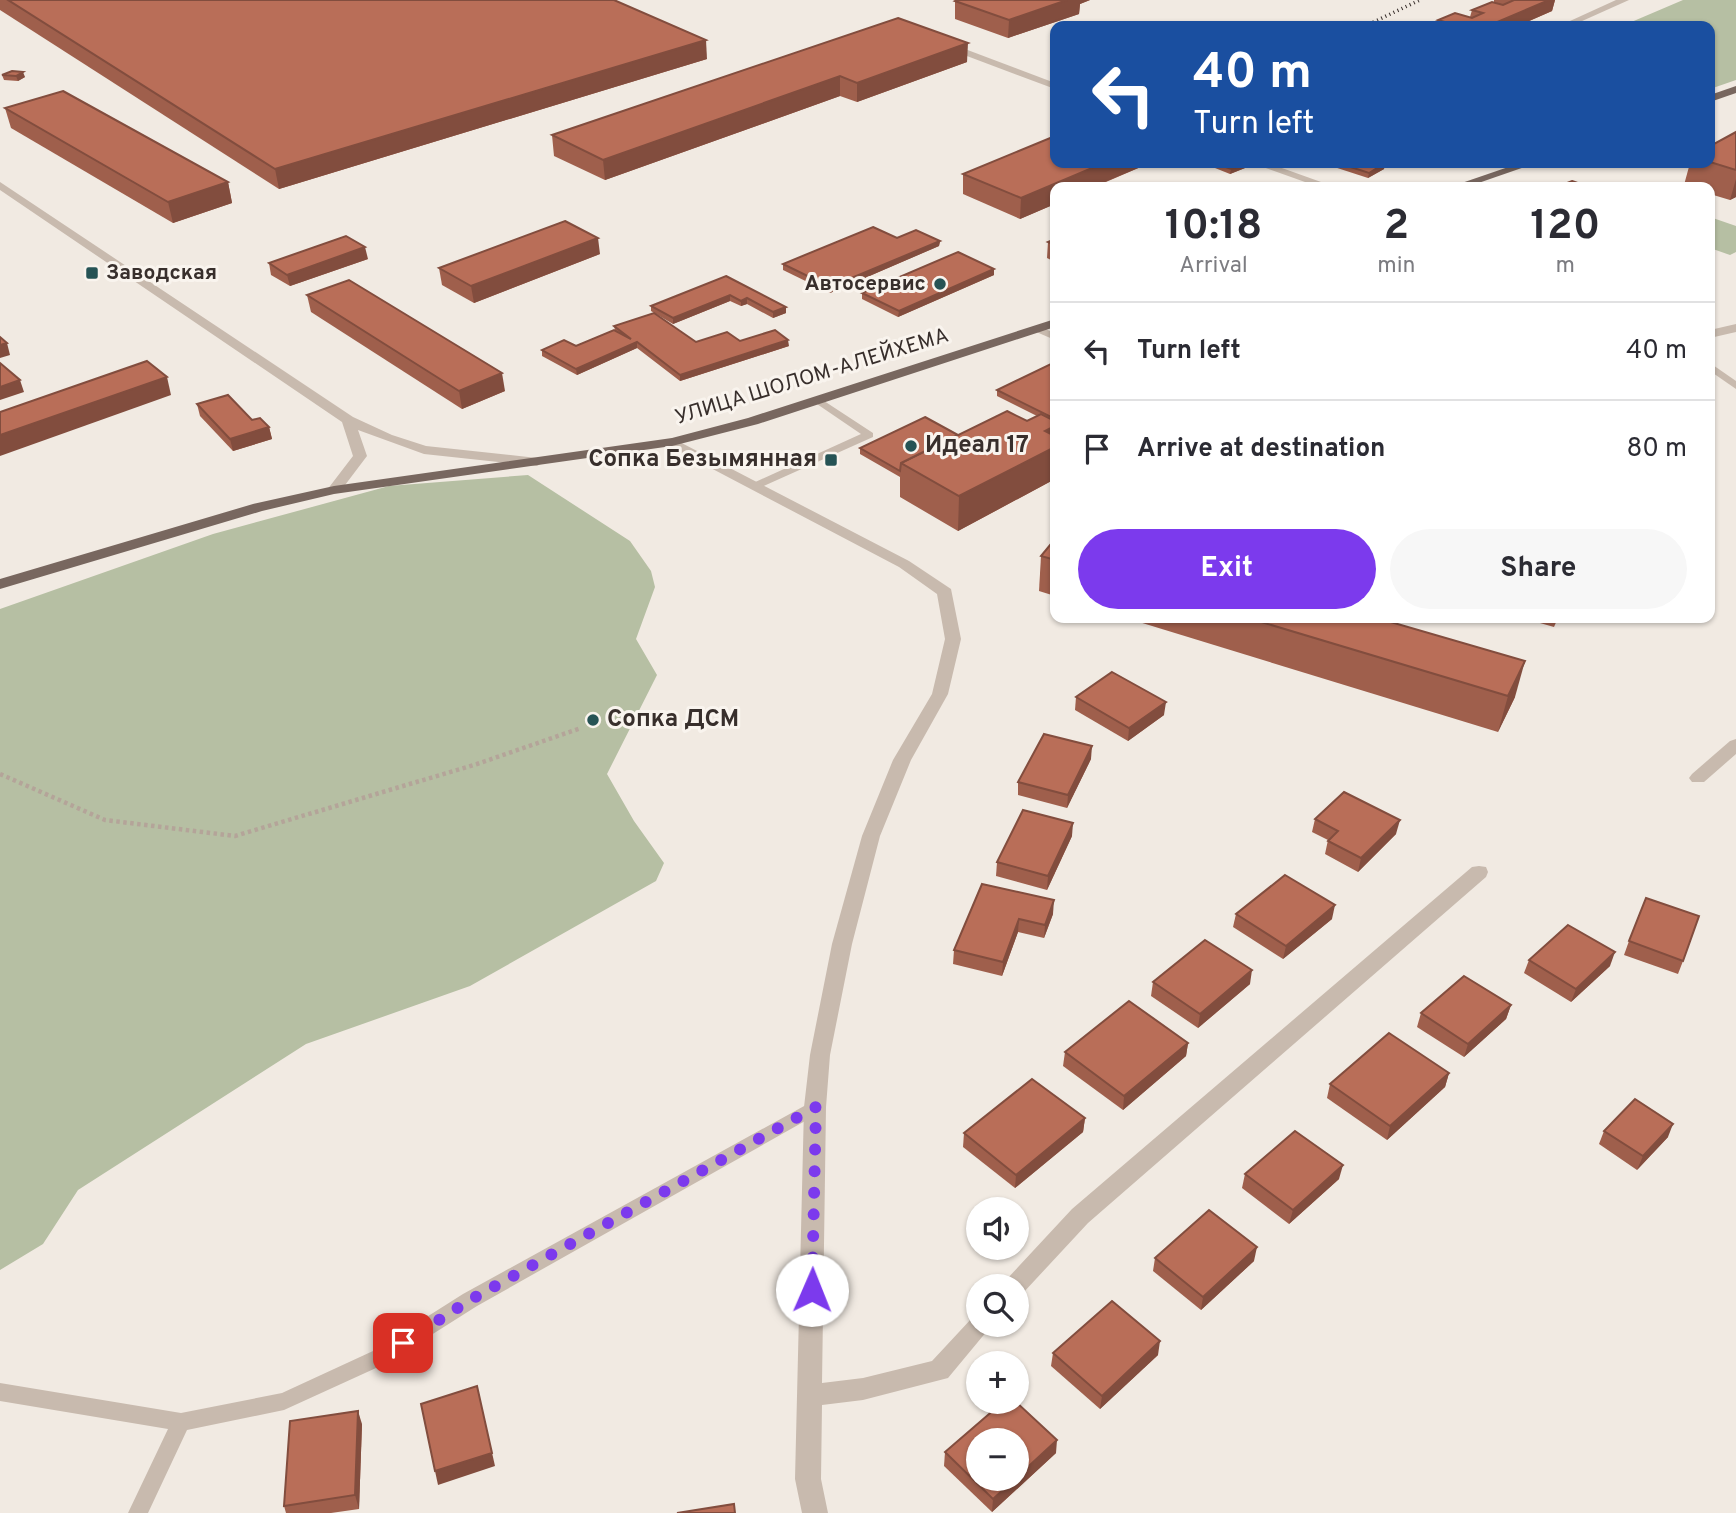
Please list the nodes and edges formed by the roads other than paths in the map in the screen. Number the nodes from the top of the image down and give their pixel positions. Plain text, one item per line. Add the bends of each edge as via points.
1 (1624, 0) edge
2 (1576, 21) edge
3 (940, 43) edge
4 (1050, 84) edge
5 (1736, 89) edge
6 (1715, 97) edge
7 (1273, 168) edge
8 (1515, 168) edge
9 (1314, 182) edge
10 (1471, 182) edge
11 (0, 184) edge
12 (1050, 325) edge
13 (1736, 328) edge
14 (1038, 329) junction
15 (1715, 333) edge
16 (1050, 335) edge
17 (1715, 370) edge
18 (1736, 386) edge
19 (818, 400) junction
20 (348, 420) junction
21 (672, 442) junction
22 (537, 462) junction
23 (755, 486) junction
24 (334, 490) junction
25 (0, 584) edge
26 (1736, 745) edge
27 (1698, 778) dead end
28 (1479, 872) dead end
29 (816, 1107) junction
30 (1026, 1274) edge
31 (969, 1337) edge
32 (0, 1392) edge
33 (810, 1395) junction
34 (181, 1422) junction
35 (138, 1513) edge
36 (815, 1513) edge

1 - 2 street
3 - 4 street
5 - 6 main road
7 - 9 street
8 - 10 main road
11 - 20 street
12 - 14 main road, УЛИЦА ШОЛОМ-АЛЕЙХЕМА
13 - 15 street
14 - 16 lane
14 - 19 main road, УЛИЦА ШОЛОМ-АЛЕЙХЕМА
17 - 18 lane
19 - 21 main road, УЛИЦА ШОЛОМ-АЛЕЙХЕМА
19 - 23 lane via 869,435
20 - 22 street via 424,450
20 - 24 street via 360,456
21 - 22 main road, УЛИЦА ШОЛОМ-АЛЕЙХЕМА
21 - 23 street
22 - 24 main road, УЛИЦА ШОЛОМ-АЛЕЙХЕМА
23 - 29 street via 904,564 945,593 953,639 940,694 902,760 872,836 839,956 820,1055
24 - 25 main road, УЛИЦА ШОЛОМ-АЛЕЙХЕМА via 258,507
26 - 27 street
28 - 30 street via 1080,1216
29 - 33 street
29 - 34 lane via 470,1300 380,1357 284,1401
31 - 33 street via 939,1370
32 - 34 lane
33 - 36 street via 808,1479
34 - 35 lane

